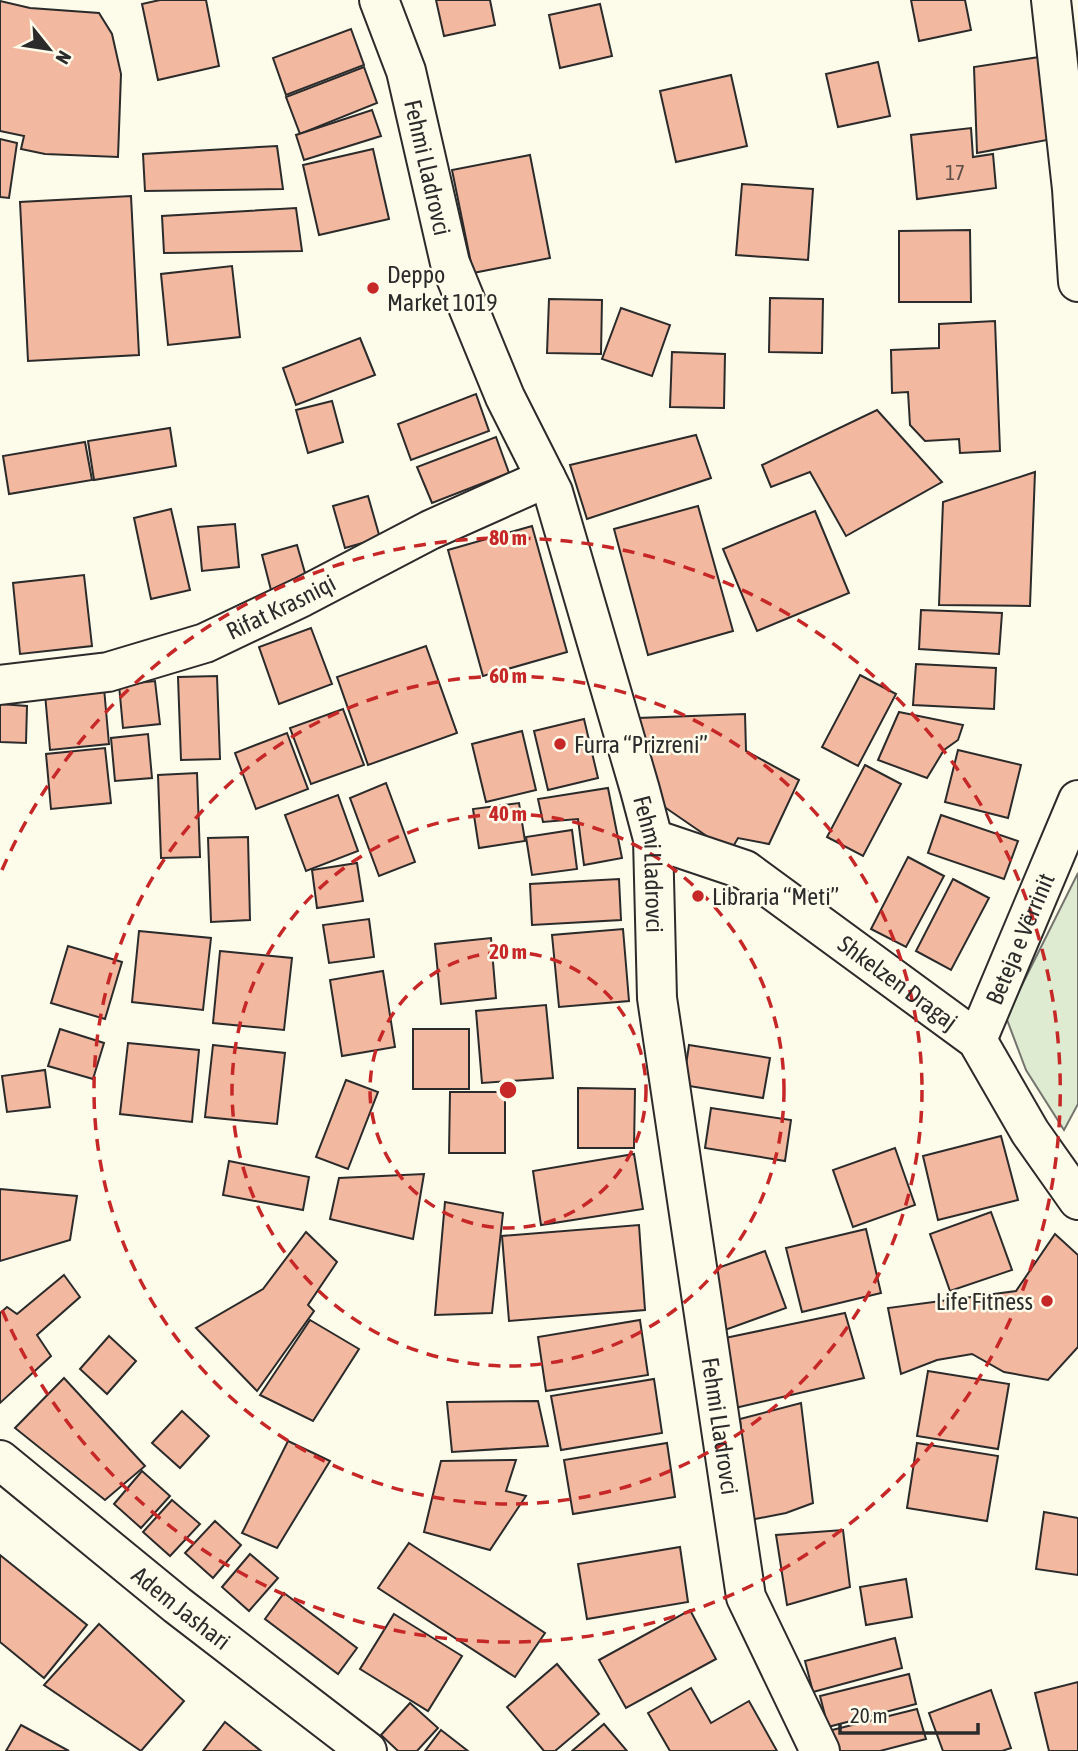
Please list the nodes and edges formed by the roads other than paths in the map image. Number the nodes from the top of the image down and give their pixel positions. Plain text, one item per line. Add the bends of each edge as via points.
1 (379, 0) edge
2 (1051, 0) edge
3 (1078, 282) edge
4 (546, 478) junction
5 (0, 685) edge
6 (1078, 800) edge
7 (653, 839) junction
8 (977, 1040) junction
9 (1078, 1200) edge
10 (0, 1460) edge
11 (367, 1751) edge
12 (820, 1751) edge

1 - 4 street, Fehmi Lladrovci via 406,71 450,262 505,397
2 - 3 street
4 - 5 street, Rifat Krasniqi via 430,530 205,643 108,672
4 - 7 street, Fehmi Lladrovci
6 - 8 street, Beteja e Vërrinit
7 - 8 street, Shkelzen Dragaj via 746,870
7 - 12 street, Fehmi Lladrovci via 657,998 746,1597
8 - 9 street, Shkelzen Dragaj via 1030,1132
10 - 11 street, Adem Jashari via 177,1605

